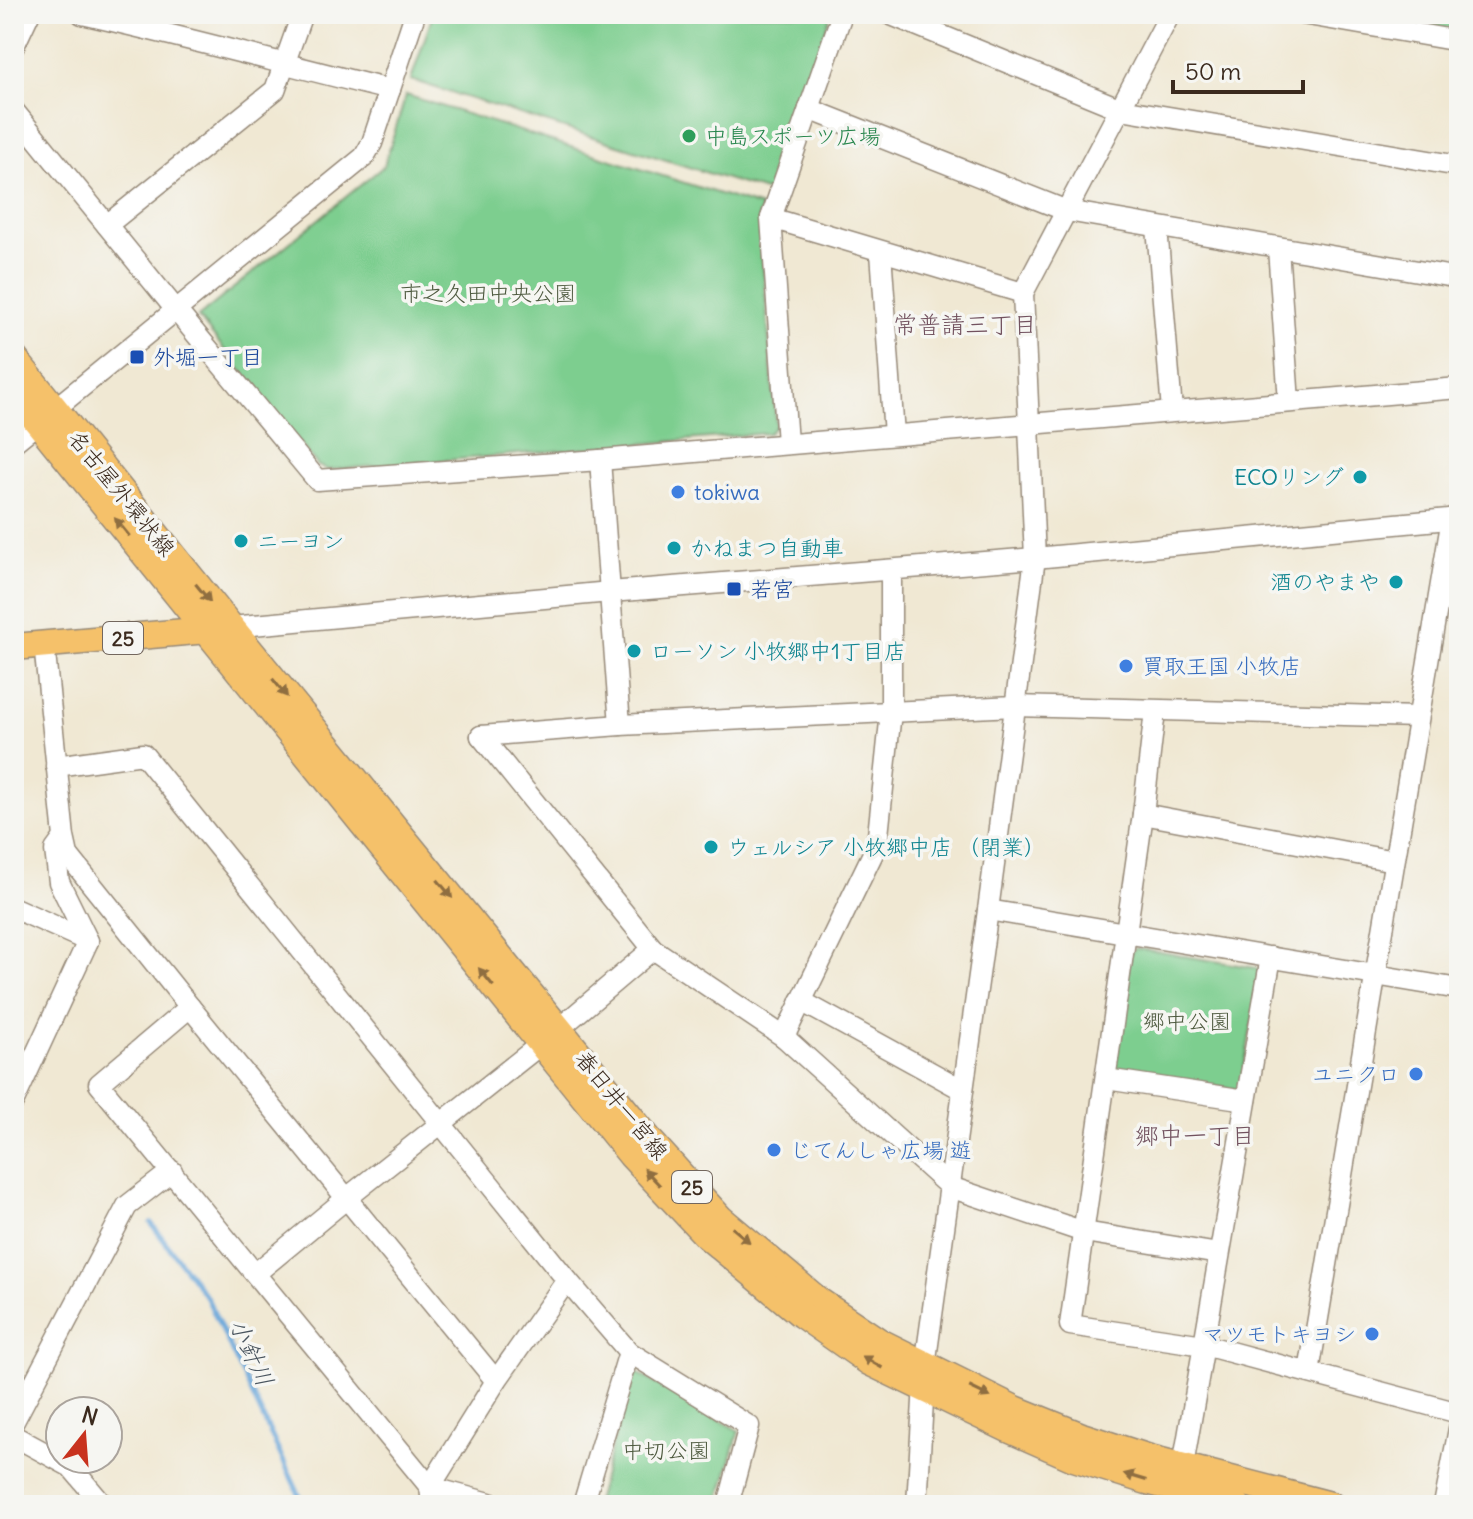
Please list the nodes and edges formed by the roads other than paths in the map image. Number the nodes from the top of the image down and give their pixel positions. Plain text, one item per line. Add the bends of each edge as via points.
1 (29, 14) edge
2 (82, 14) edge
3 (302, 14) edge
4 (415, 14) edge
5 (842, 14) edge
6 (889, 14) edge
7 (1170, 14) edge
8 (1314, 15) edge
9 (163, 23) edge
10 (1459, 41) edge
11 (14, 46) edge
12 (285, 65) junction
13 (390, 90) junction
14 (809, 109) junction
15 (1121, 109) junction
16 (14, 111) edge
17 (1459, 166) edge
18 (1067, 211) junction
19 (771, 218) junction
20 (107, 225) junction
21 (1157, 227) junction
22 (1278, 248) junction
23 (881, 252) junction
24 (1459, 278) edge
25 (1023, 293) junction
26 (176, 310) junction
27 (14, 358) edge
28 (1459, 388) edge
29 (14, 393) edge
30 (1289, 402) junction
31 (1172, 411) junction
32 (46, 415) junction
33 (1028, 424) junction
34 (894, 435) junction
35 (14, 442) edge
36 (787, 443) junction
37 (600, 460) junction
38 (1457, 517) edge
39 (1035, 558) junction
40 (891, 570) junction
41 (610, 592) junction
42 (218, 630) junction
43 (44, 644) junction
44 (14, 647) edge
45 (1015, 706) junction
46 (1155, 711) junction
47 (891, 712) junction
48 (1418, 717) junction
49 (620, 725) junction
50 (56, 766) junction
51 (1143, 814) junction
52 (64, 837) junction
53 (1394, 861) junction
54 (14, 908) edge
55 (988, 910) junction
56 (1126, 933) junction
57 (88, 941) junction
58 (653, 949) junction
59 (1271, 957) junction
60 (1375, 975) junction
61 (1459, 989) edge
62 (801, 1001) junction
63 (190, 1007) junction
64 (550, 1036) junction
65 (784, 1037) junction
66 (1106, 1079) junction
67 (963, 1090) junction
68 (1246, 1100) junction
69 (14, 1101) edge
70 (441, 1125) junction
71 (172, 1171) junction
72 (950, 1187) junction
73 (347, 1198) junction
74 (1084, 1232) junction
75 (1219, 1254) junction
76 (256, 1273) junction
77 (567, 1280) junction
78 (1204, 1345) junction
79 (629, 1352) junction
80 (1309, 1372) junction
81 (924, 1377) junction
82 (496, 1381) junction
83 (1459, 1413) edge
84 (14, 1421) edge
85 (1459, 1429) edge
86 (14, 1436) edge
87 (1183, 1466) junction
88 (431, 1496) edge
89 (103, 1505) edge
90 (497, 1505) edge
91 (583, 1505) edge
92 (728, 1505) edge
93 (917, 1505) edge
94 (1237, 1505) edge
95 (1331, 1505) edge
96 (1444, 1505) edge

1 - 11 street
2 - 9 street
3 - 12 street
4 - 13 street
5 - 14 street
6 - 15 street
7 - 15 street
8 - 10 street
9 - 12 street
12 - 13 street
12 - 20 street via 275,90
13 - 26 street via 364,157
14 - 18 street
14 - 19 street
15 - 17 street
15 - 18 street
16 - 20 street
18 - 21 street
18 - 25 street
19 - 23 street
19 - 36 street
20 - 26 street
21 - 22 street
21 - 31 street
22 - 24 street
22 - 30 street
23 - 25 street
23 - 34 street
25 - 33 street
26 - 32 street
26 - 37 street via 317,480
27 - 32 main road, 名古屋外環状線
28 - 30 street
29 - 32 main road, 名古屋外環状線
30 - 31 street
31 - 33 street
32 - 35 street
32 - 42 main road, 名古屋外環状線
33 - 34 street
33 - 39 street
34 - 36 street
36 - 37 street
37 - 41 street
38 - 39 street
38 - 48 street
39 - 40 street
39 - 45 street
40 - 41 street
40 - 47 street
41 - 42 street
41 - 49 street
42 - 43 main road, 25
42 - 64 main road, 春日井一宮線 / 25
43 - 44 main road, 25
43 - 50 street
45 - 46 street
45 - 47 street
45 - 55 street
46 - 48 street
46 - 51 street
47 - 49 street
47 - 62 street via 877,845
48 - 53 street
49 - 58 street via 481,736
50 - 52 street
50 - 70 street via 143,754
51 - 53 street
51 - 56 street
52 - 57 street via 55,850 59,882
52 - 63 street via 68,855
53 - 60 street
54 - 57 street
55 - 56 street
55 - 67 street
56 - 59 street
56 - 66 street
57 - 69 street
58 - 64 street
58 - 65 street
59 - 60 street
59 - 68 street
60 - 61 street
60 - 80 street
62 - 65 street
62 - 67 street
63 - 71 street via 99,1084
63 - 73 street
64 - 70 street
64 - 81 main road, 春日井一宮線 / 25 via 631,1155 707,1236 802,1315 869,1362
65 - 72 street
66 - 68 street
66 - 74 street
67 - 72 street
68 - 75 street
70 - 73 street
70 - 77 street
71 - 76 street
71 - 84 street via 127,1206
72 - 74 street
72 - 81 street
73 - 76 street
73 - 82 street
74 - 75 street
74 - 78 street via 1070,1325
75 - 78 street
76 - 88 street
77 - 79 street
77 - 82 street
78 - 80 street
78 - 87 street
79 - 91 street
79 - 92 street via 749,1426
80 - 83 street
81 -> 87 main road, 春日井一宮線 / 25 via 1082,1436
81 - 93 street
94 -> 81 main road, 春日井一宮線 / 25 via 1074,1458 1006,1428
82 - 88 street
85 - 96 street
86 - 89 street via 71,1467
87 - 95 main road, 春日井一宮線 / 25
88 - 90 street

